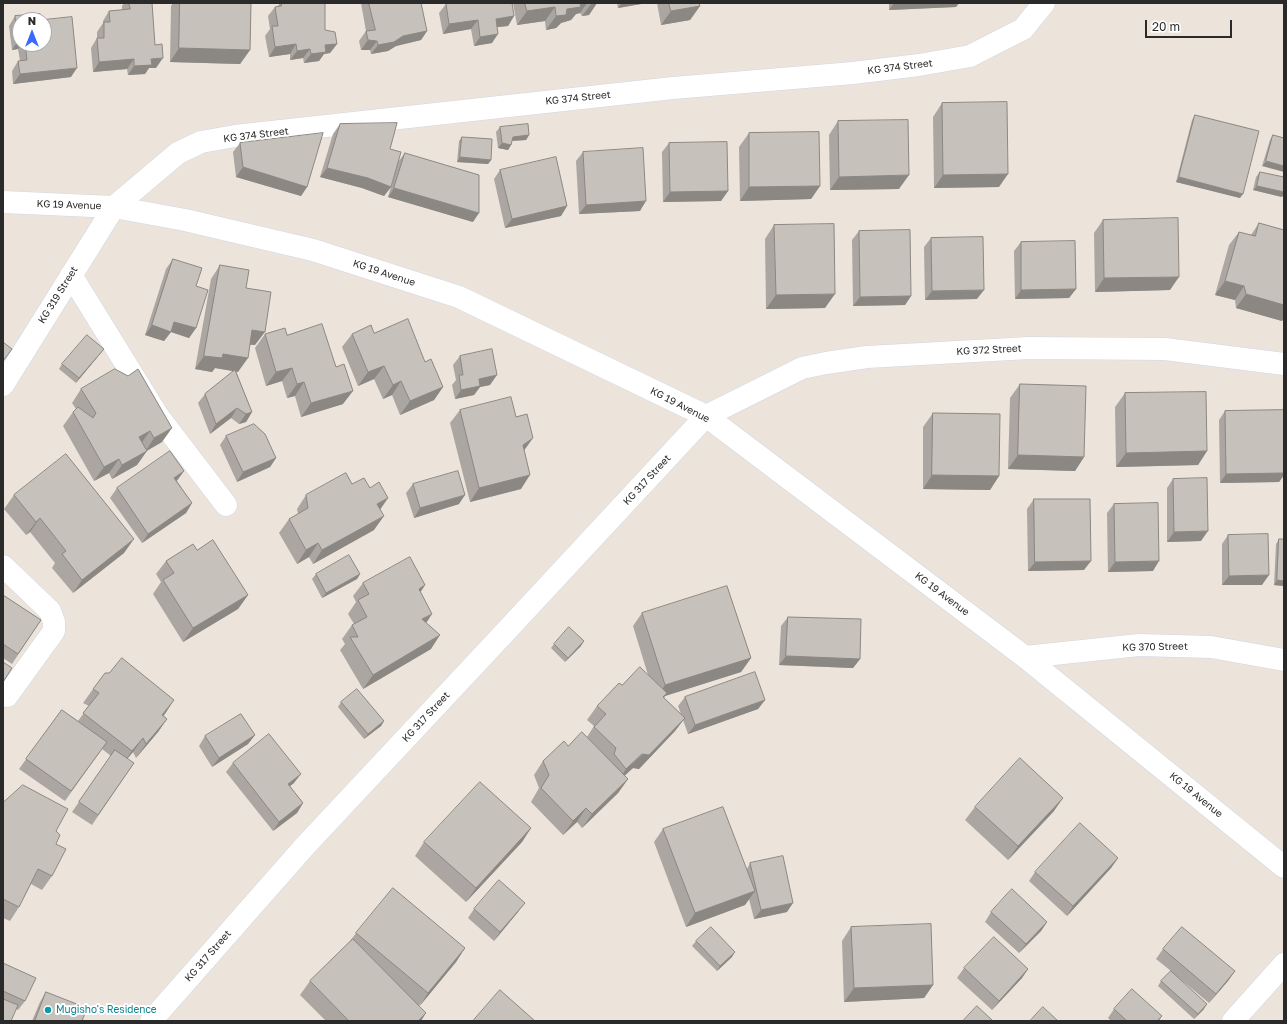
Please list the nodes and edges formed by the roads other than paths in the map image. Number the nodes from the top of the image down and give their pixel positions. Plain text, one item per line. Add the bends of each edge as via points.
1 (1044, 3) edge
2 (3, 202) edge
3 (114, 207) junction
4 (71, 275) junction
5 (1284, 364) edge
6 (3, 385) edge
7 (706, 416) junction
8 (226, 505) dead end
9 (3, 566) edge
10 (1025, 657) junction
11 (1284, 660) edge
12 (7, 696) dead end
13 (1284, 867) edge
14 (1284, 964) edge
15 (151, 1021) edge
16 (1233, 1021) edge

1 - 3 street, KG 374 Street via 1023,29 970,56 919,65 672,88 235,136 201,142 178,153
2 - 3 street, KG 19 Avenue
3 - 4 street, KG 319 Street
3 - 7 street, KG 19 Avenue via 185,220 313,250 459,297
4 - 6 street, KG 319 Street
4 - 8 street via 158,416
5 - 7 street, KG 372 Street via 1165,349 1028,348 867,357 802,368
7 - 10 street, KG 19 Avenue
7 - 15 street, KG 317 Street via 304,846
9 - 12 street via 50,611 54,622 54,631
10 - 11 street, KG 370 Street via 1139,645 1211,647
10 - 13 street, KG 19 Avenue
14 - 16 street

